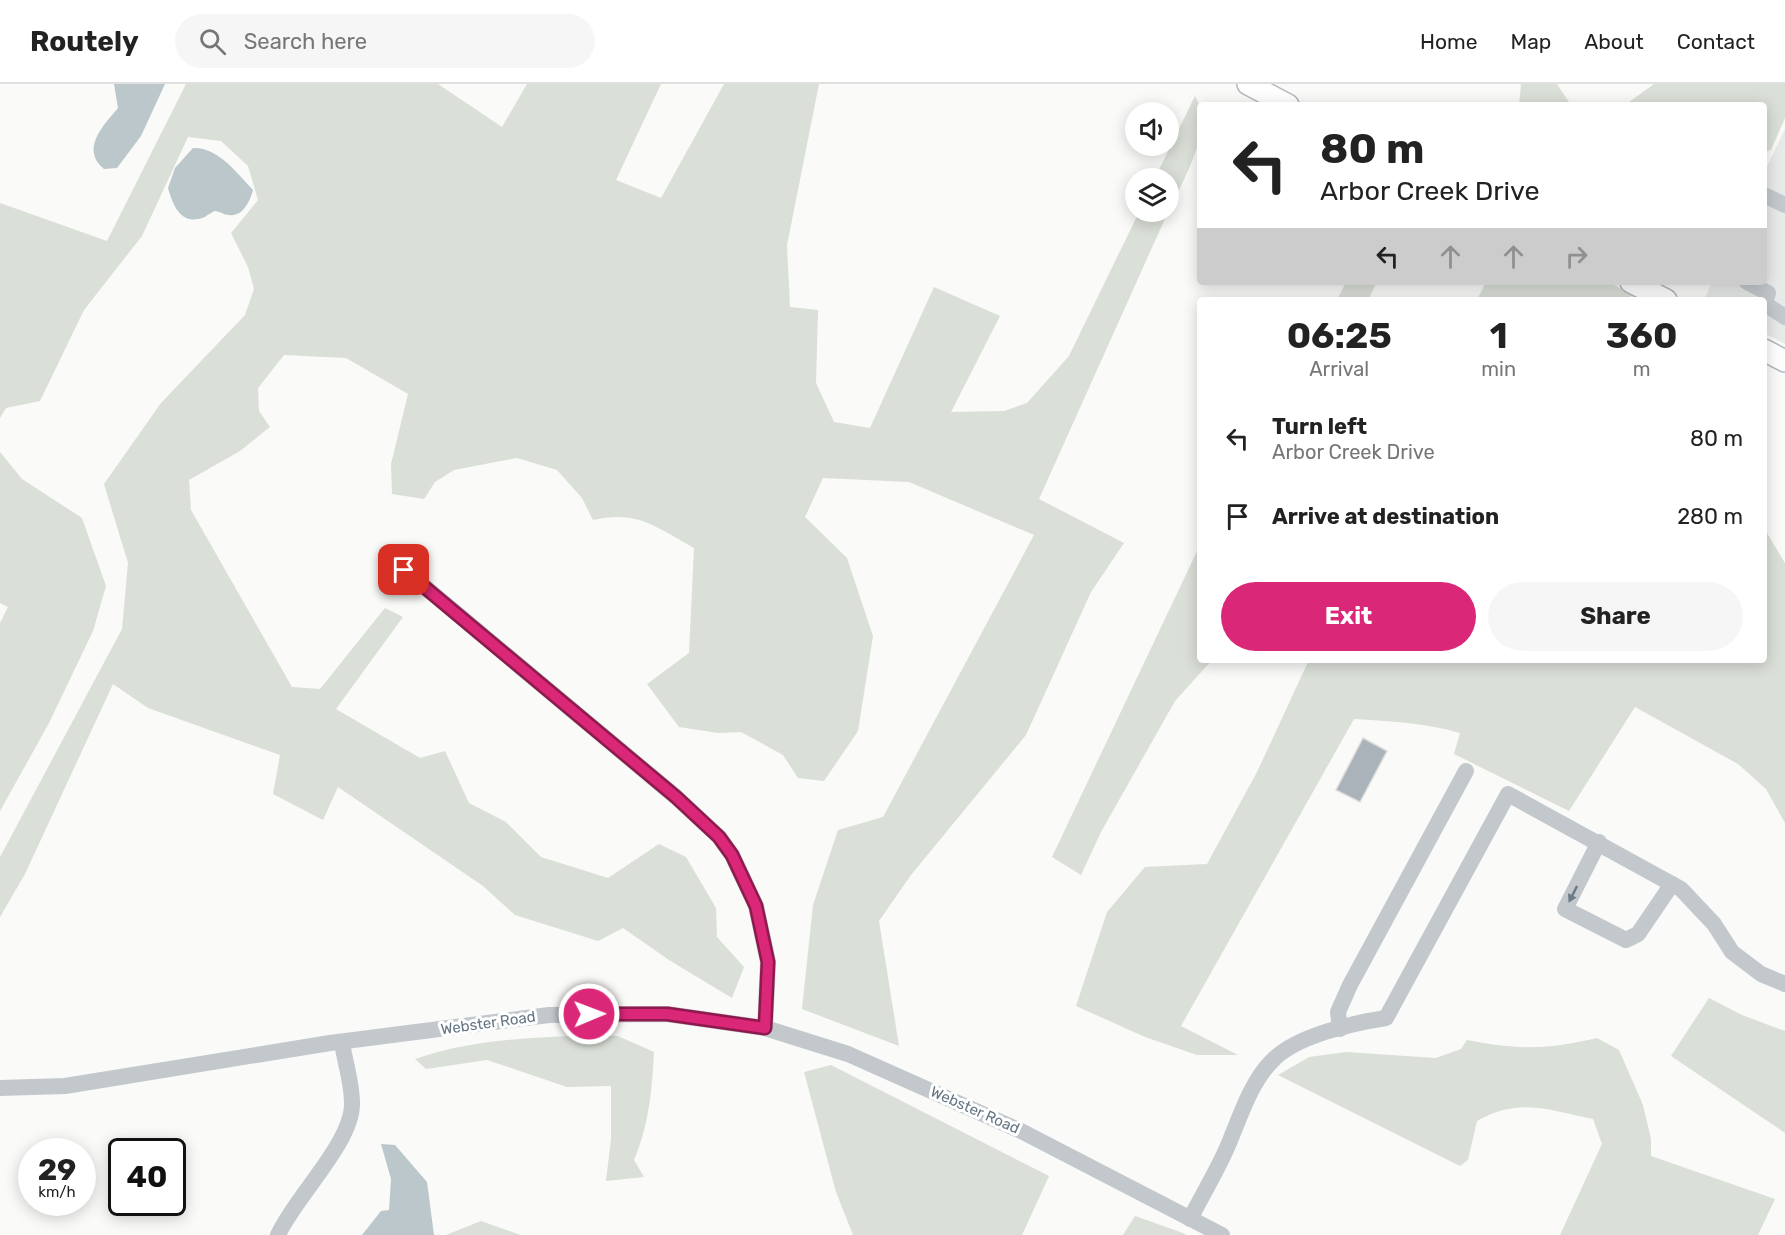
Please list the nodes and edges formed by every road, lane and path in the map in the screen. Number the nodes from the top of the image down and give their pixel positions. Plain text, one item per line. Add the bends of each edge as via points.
1 (1248, 84) edge
2 (1282, 102) edge
3 (1767, 197) edge
4 (1785, 206) edge
5 (1637, 285) edge
6 (1753, 285) edge
7 (1660, 297) edge
8 (1766, 297) edge
9 (1785, 300) edge
10 (1767, 305) edge
11 (1767, 307) edge
12 (1785, 317) edge
13 (1767, 352) edge
14 (1785, 361) edge
15 (389, 557) dead end
16 (1466, 771) dead end
17 (1599, 842) junction
18 (1672, 884) junction
19 (1785, 984) edge
20 (765, 1028) junction
21 (1341, 1029) junction
22 (342, 1043) junction
23 (0, 1088) edge
24 (1190, 1219) junction
25 (278, 1235) edge
26 (1222, 1235) edge

1 - 2 main road
3 - 4 street
5 - 7 main road
6 - 8 street via 1768,292
9 - 10 street
11 - 12 street
13 - 14 main road
15 - 20 street via 719,837 756,906 768,962
16 - 21 street via 1350,985 1338,1012
17 - 18 street
17 -> 18 street via 1565,909 1626,940 1638,934
17 - 21 street via 1508,794 1386,1018
18 - 19 street via 1703,911 1732,952 1761,974
20 - 22 street, Webster Road via 667,1014 559,1014
20 - 24 street, Webster Road via 848,1054 1021,1131
21 - 24 street via 1292,1045 1271,1061
22 - 23 street, Webster Road via 65,1086
22 - 25 street via 352,1104 344,1133 290,1210
24 - 26 street, Webster Road

